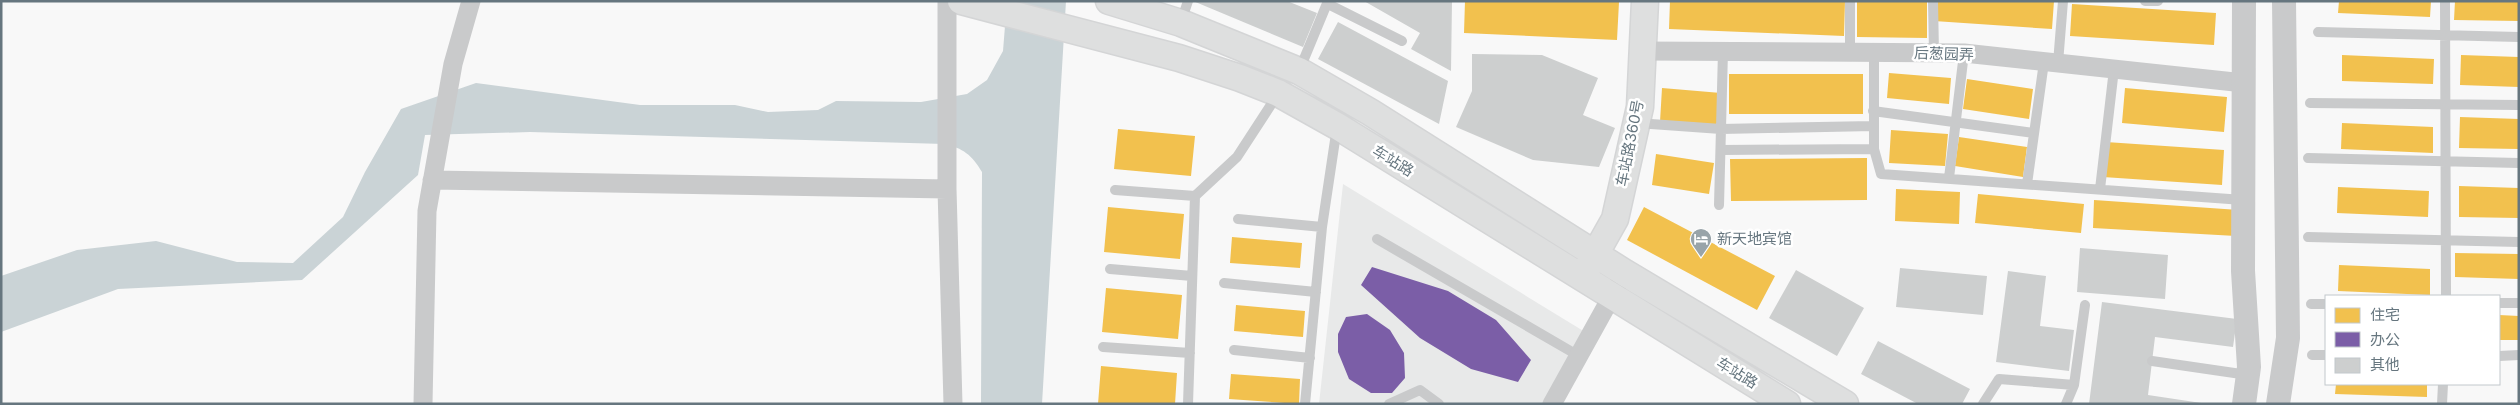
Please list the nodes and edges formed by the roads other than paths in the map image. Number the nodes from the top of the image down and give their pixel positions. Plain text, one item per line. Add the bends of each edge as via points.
1 (470, 1) edge
2 (946, 1) edge
3 (961, 1) edge
4 (1108, 1) edge
5 (1645, 1) edge
6 (1850, 1) edge
7 (1933, 1) edge
8 (2063, 1) edge
9 (2145, 1) edge
10 (2158, 1) edge
11 (2244, 1) edge
12 (2284, 1) edge
13 (2445, 1) edge
14 (1328, 3) edge
15 (1184, 12) edge
16 (2318, 32) dead end
17 (2446, 35) junction
18 (2519, 37) edge
19 (1402, 41) dead end
20 (1642, 51) junction
21 (1723, 51) junction
22 (1850, 52) junction
23 (1874, 52) junction
24 (1934, 53) junction
25 (1964, 53) junction
26 (2051, 62) junction
27 (2114, 69) junction
28 (1299, 71) junction
29 (2244, 82) junction
30 (1278, 93) junction
31 (2310, 103) dead end
32 (2445, 104) junction
33 (2519, 104) edge
34 (1873, 111) junction
35 (1956, 121) junction
36 (1636, 123) junction
37 (1337, 126) junction
38 (1873, 126) junction
39 (1721, 130) junction
40 (2034, 133) junction
41 (1874, 149) junction
42 (1721, 150) junction
43 (2308, 158) dead end
44 (2446, 161) junction
45 (2519, 163) edge
46 (1949, 178) junction
47 (432, 180) junction
48 (2027, 184) junction
49 (947, 189) junction
50 (2100, 189) junction
51 (1115, 190) dead end
52 (1195, 196) junction
53 (2243, 200) junction
54 (1720, 205) dead end
55 (1238, 219) dead end
56 (1322, 227) junction
57 (2308, 237) dead end
58 (1378, 239) dead end
59 (2446, 240) junction
60 (2519, 242) edge
61 (1597, 254) junction
62 (1110, 269) dead end
63 (1625, 273) junction
64 (1192, 276) junction
65 (1582, 276) junction
66 (1224, 283) dead end
67 (1316, 292) junction
68 (2446, 295) edge
69 (1612, 297) junction
70 (2500, 303) edge
71 (2519, 303) edge
72 (2084, 304) dead end
73 (2311, 304) dead end
74 (2325, 304) edge
75 (1104, 347) dead end
76 (1234, 350) dead end
77 (1190, 353) junction
78 (2312, 355) dead end
79 (2325, 355) edge
80 (2519, 355) edge
81 (1579, 356) junction
82 (2500, 356) edge
83 (1310, 358) junction
84 (2152, 361) dead end
85 (2248, 375) junction
86 (2074, 385) junction
87 (2443, 385) edge
88 (423, 404) edge
89 (953, 404) edge
90 (1188, 404) edge
91 (1306, 404) edge
92 (1389, 404) edge
93 (1439, 404) edge
94 (1552, 404) edge
95 (1787, 404) edge
96 (1845, 404) edge
97 (1984, 404) edge
98 (2066, 404) edge
99 (2244, 404) edge
100 (2278, 404) edge
101 (2442, 404) edge

1 - 47 street via 453,64
2 - 49 street
3 - 30 main road, 车站路 via 1188,61
4 - 15 main road, 车站路
5 - 20 main road, 车站路360号
6 - 22 lane
7 - 24 lane
8 - 26 lane
9 - 10 lane
11 - 29 street
12 - 100 street via 2288,338
13 - 17 lane
14 - 19 lane
14 - 28 lane
15 - 28 main road, 车站路
16 - 17 lane
17 - 18 lane
17 - 32 lane
20 - 21 street, 后葱园弄
20 - 36 main road, 车站路360号 via 1640,107
21 - 22 street, 后葱园弄
21 - 39 lane
22 - 23 street, 后葱园弄
23 - 24 street, 后葱园弄
23 - 34 lane
24 - 25 street, 后葱园弄
25 - 26 street, 后葱园弄
25 - 35 lane
26 - 27 street, 后葱园弄
26 - 40 lane
27 - 29 street, 后葱园弄
27 - 50 lane
28 - 61 main road, 车站路
29 - 53 street
30 - 37 main road, 车站路
30 - 52 lane via 1237,158
31 - 32 lane
32 - 33 lane
32 - 44 lane
34 - 35 lane
34 - 38 lane
35 - 40 lane
35 - 46 lane
36 - 39 lane
36 - 61 main road, 车站路360号 via 1615,219
37 - 56 lane
37 - 65 main road, 车站路
38 - 39 lane
38 - 41 lane
39 - 42 lane
40 - 48 lane
41 - 42 lane
41 - 46 lane via 1881,174
42 - 54 lane
43 - 44 lane
44 - 45 lane
44 - 59 lane
46 - 48 lane
47 - 49 street
47 - 88 street via 426,211
48 - 50 lane
49 - 89 street
50 - 53 lane
51 - 52 lane
52 - 64 lane
53 - 85 street
55 - 56 lane
56 - 67 lane
57 - 59 lane
58 - 81 lane
59 - 60 lane
59 - 68 lane
61 - 63 main road, 车站路
61 - 65 main road, 车站路360号
62 - 64 lane
63 - 69 street
63 - 96 main road, 车站路
64 - 77 lane
65 - 69 main road, 车站路
66 - 67 lane
67 - 83 lane
69 - 81 street
69 - 95 main road, 车站路
70 - 71 lane
72 - 86 lane
73 - 74 lane
75 - 77 lane
76 - 83 lane
77 - 90 lane
78 - 79 lane
80 - 82 lane
81 - 94 street
83 - 91 lane
84 - 85 lane
85 - 99 street
86 - 97 lane via 1999,378
86 - 98 lane
87 - 101 lane
92 - 93 lane via 1420,390

